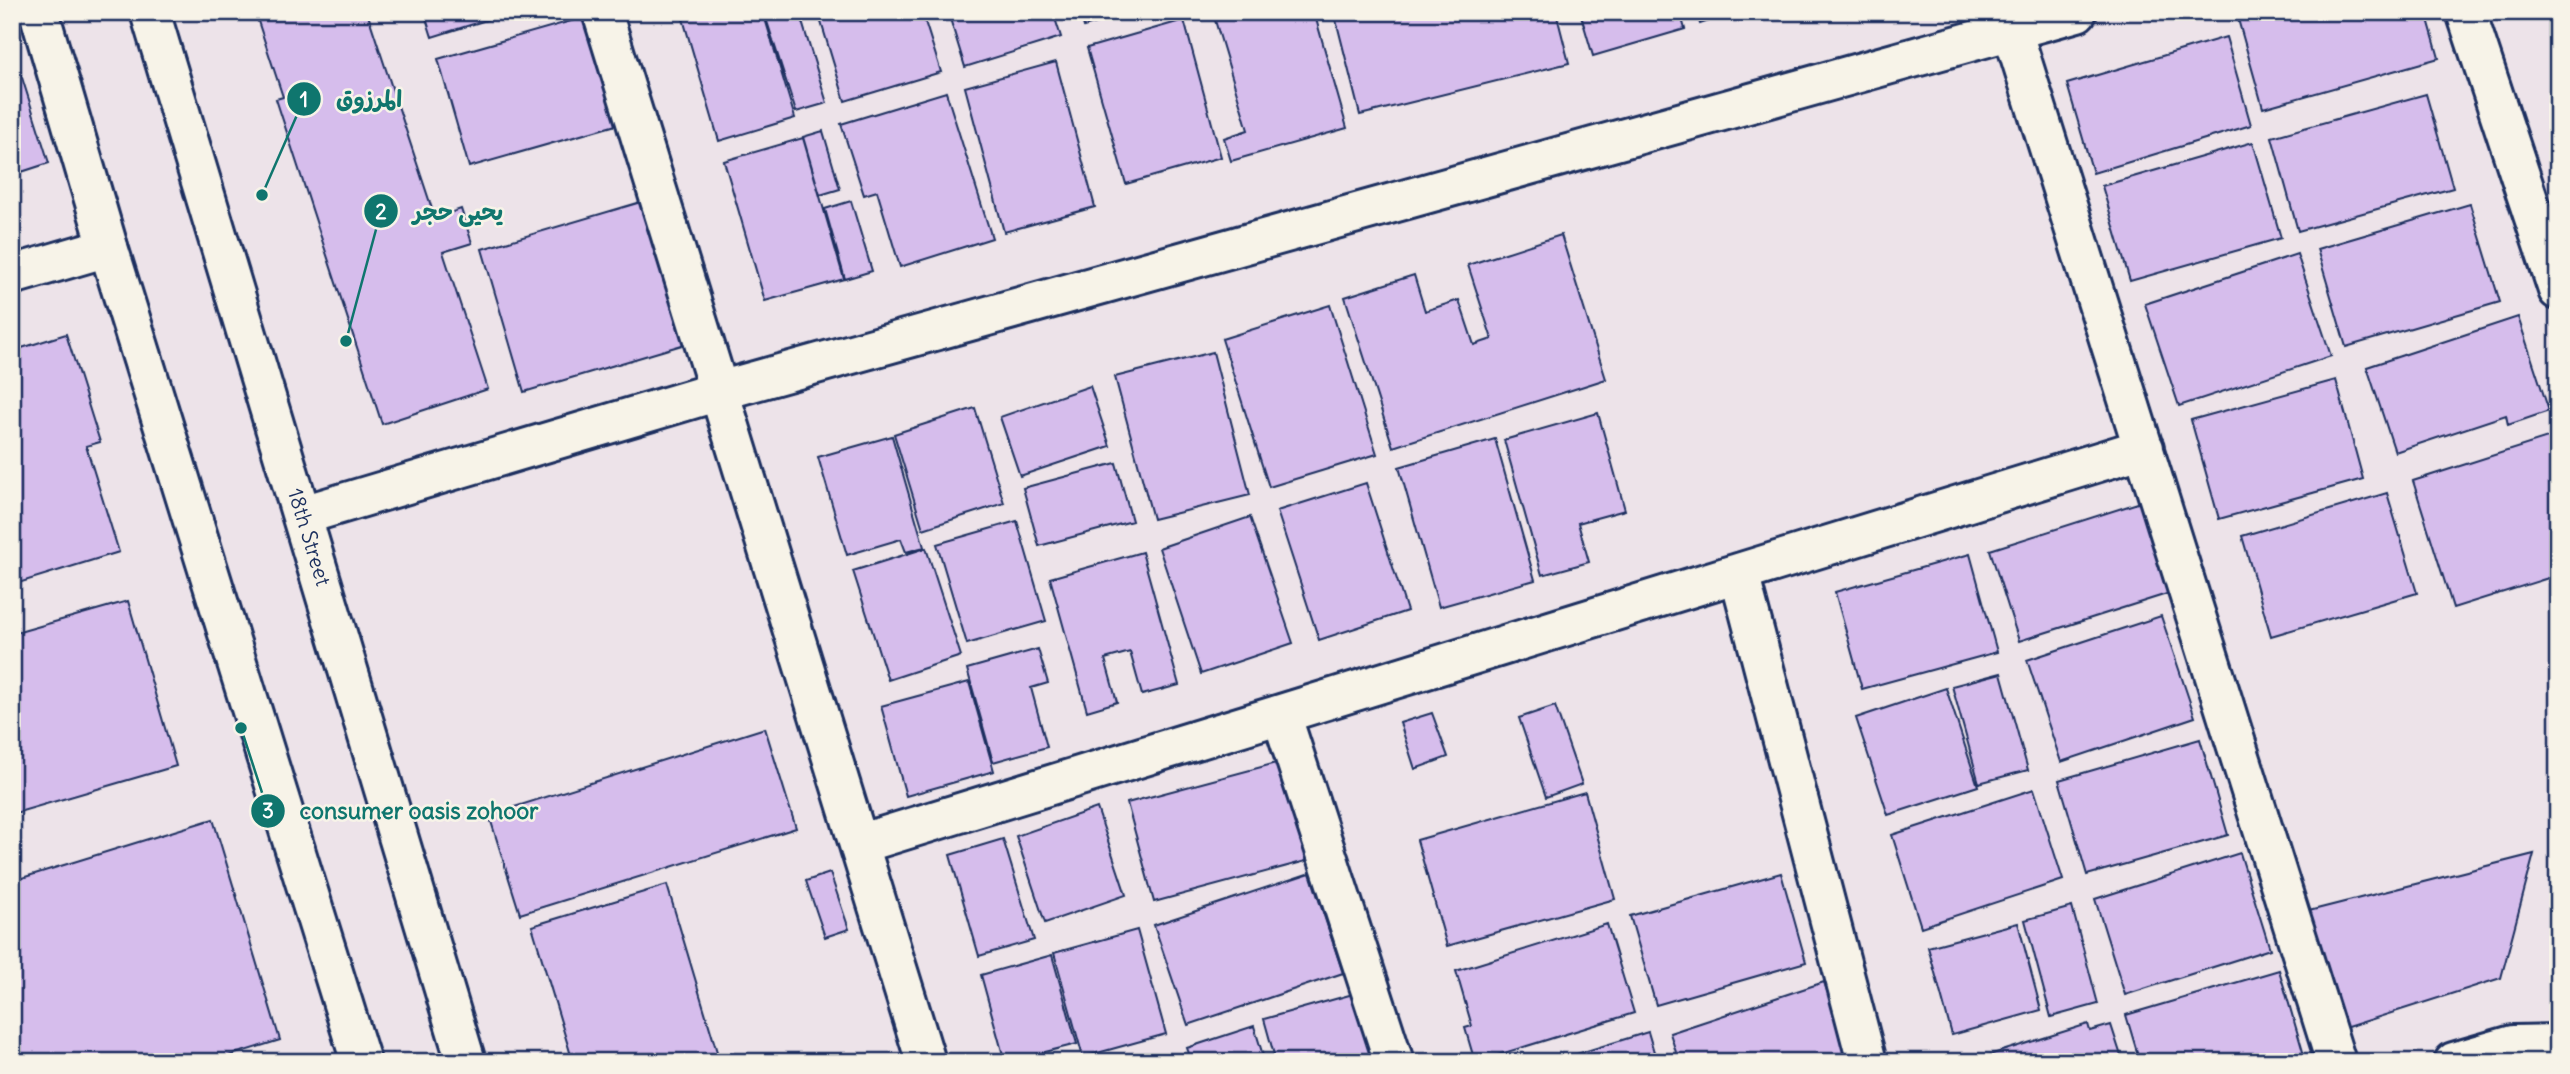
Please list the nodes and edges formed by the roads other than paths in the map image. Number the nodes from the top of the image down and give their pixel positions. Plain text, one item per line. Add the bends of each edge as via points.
1 (39, 12) edge
2 (150, 12) edge
3 (603, 12) edge
4 (2077, 12) edge
5 (2466, 12) edge
6 (2012, 30) junction
7 (108, 247) junction
8 (12, 275) edge
9 (2558, 290) edge
10 (719, 391) junction
11 (2144, 448) junction
12 (303, 515) junction
13 (1739, 573) junction
14 (1281, 713) junction
15 (859, 844) junction
16 (2558, 1044) edge
17 (361, 1062) edge
18 (466, 1062) edge
19 (926, 1062) edge
20 (1394, 1062) edge
21 (1867, 1062) edge
22 (2336, 1062) edge
23 (2454, 1062) edge

1 - 7 street
2 - 12 street, 18th Street
3 - 10 street
4 - 6 street
5 - 9 street
6 - 10 street
6 - 11 street
7 - 8 street
7 - 17 street
10 - 12 street
10 - 15 street
11 - 13 street
11 - 22 street
12 - 18 street, 18th Street
13 - 14 street
13 - 21 street
14 - 15 street
14 - 20 street
15 - 19 street
16 - 23 street via 2513,1045

